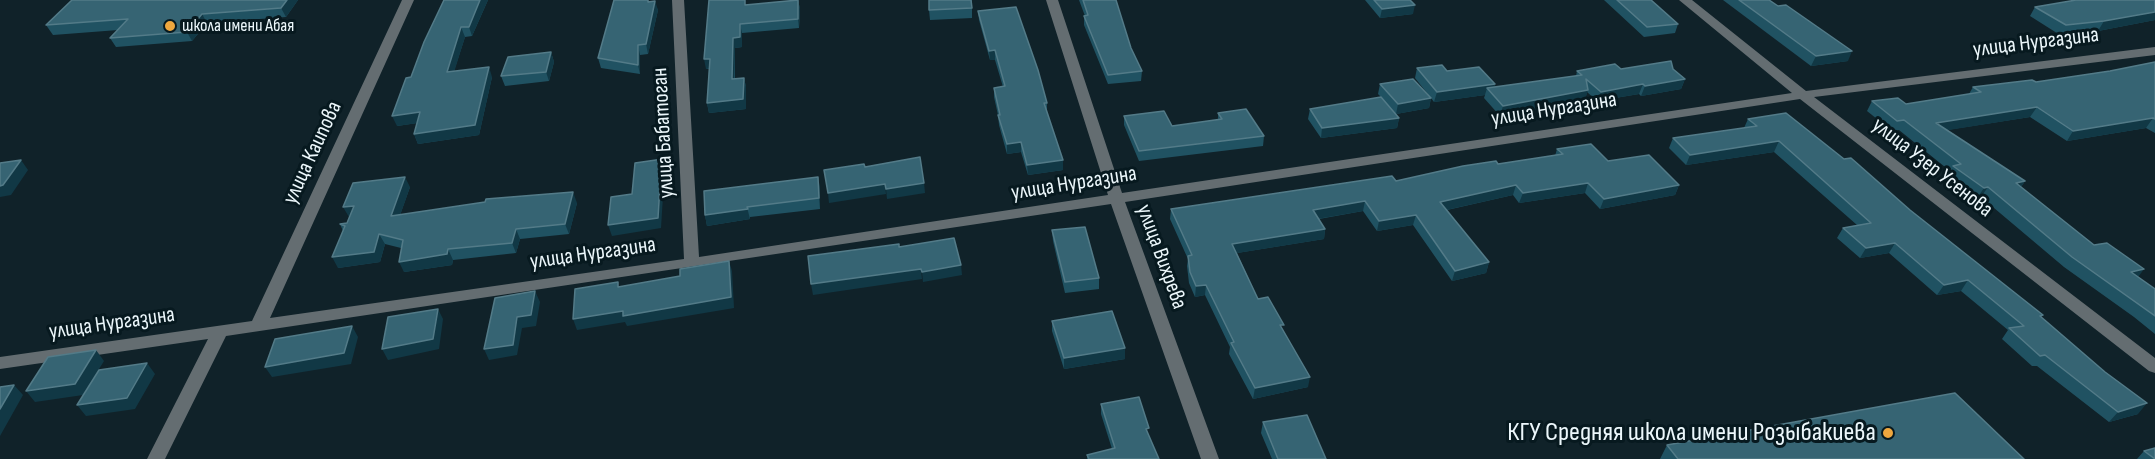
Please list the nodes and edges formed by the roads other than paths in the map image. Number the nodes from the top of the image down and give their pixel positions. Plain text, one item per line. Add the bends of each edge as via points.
1 (408, 0) edge
2 (678, 0) edge
3 (1052, 0) edge
4 (1685, 0) edge
5 (2155, 51) edge
6 (1803, 95) junction
7 (1117, 200) junction
8 (692, 263) junction
9 (259, 324) junction
10 (220, 331) junction
11 (0, 363) edge
12 (2155, 367) edge
13 (156, 459) edge
14 (1210, 459) edge

1 - 9 street, улица Каипова
2 - 8 street, улица Бабатоган
3 - 7 street, улица Вихрева
4 - 6 street, улица Узер Усенова
5 - 6 street, улица Нургазина
6 - 7 street, улица Нургазина
6 - 12 street, улица Узер Усенова
7 - 8 street, улица Нургазина
7 - 14 street, улица Вихрева
8 - 9 street, улица Нургазина
9 - 10 street, улица Нургазина
10 - 11 street, улица Нургазина
10 - 13 street

